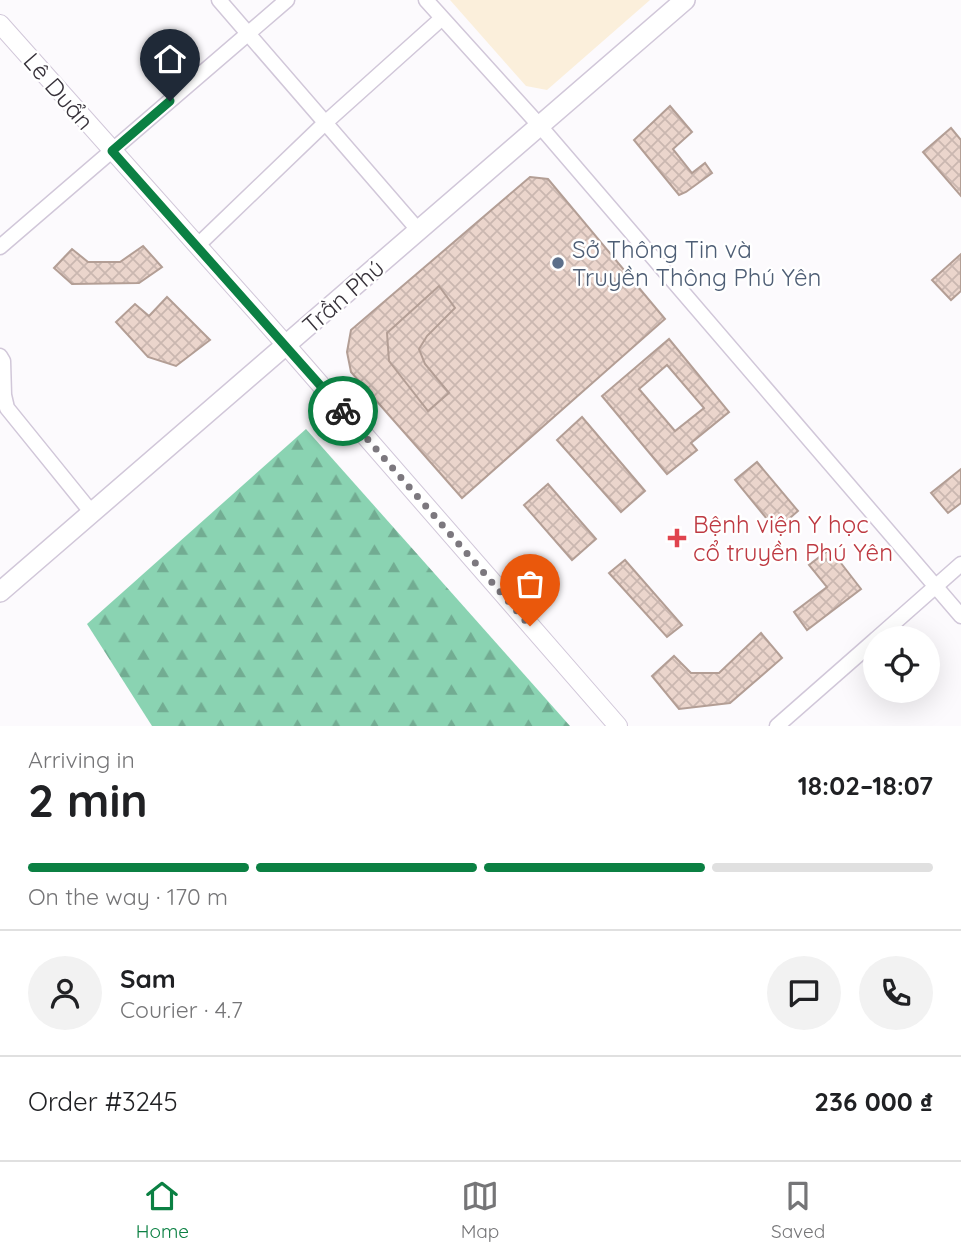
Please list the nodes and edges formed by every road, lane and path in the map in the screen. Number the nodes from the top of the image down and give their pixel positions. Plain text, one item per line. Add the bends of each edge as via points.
1 (219, 0) edge
2 (288, 0) edge
3 (426, 0) edge
4 (685, 0) edge
5 (441, 19) junction
6 (0, 24) edge
7 (249, 33) junction
8 (326, 122) junction
9 (540, 126) junction
10 (112, 151) junction
11 (419, 230) junction
12 (197, 246) junction
13 (0, 247) edge
14 (286, 345) junction
15 (0, 356) edge
16 (92, 513) junction
17 (961, 564) edge
18 (936, 586) junction
19 (0, 592) edge
20 (961, 616) edge
21 (890, 626) edge
22 (863, 650) edge
23 (618, 726) edge
24 (777, 726) edge

1 - 7 street
2 - 7 street
3 - 5 street
4 - 9 main road, Trần Phú
5 - 8 street
5 - 9 street
6 - 10 street, Lê Duẩn
7 - 8 street
7 - 10 street
8 - 11 street
8 - 12 street
9 - 11 main road, Trần Phú
9 - 18 street
10 - 12 street, Lê Duẩn
10 - 13 street
11 - 14 main road, Trần Phú
12 - 14 street, Lê Duẩn
14 - 16 main road, Trần Phú
14 - 23 street, Lê Duẩn
15 - 16 street via 6,408
16 - 19 main road, Trần Phú
17 - 18 street
18 - 20 street
18 - 21 street
22 - 24 street

